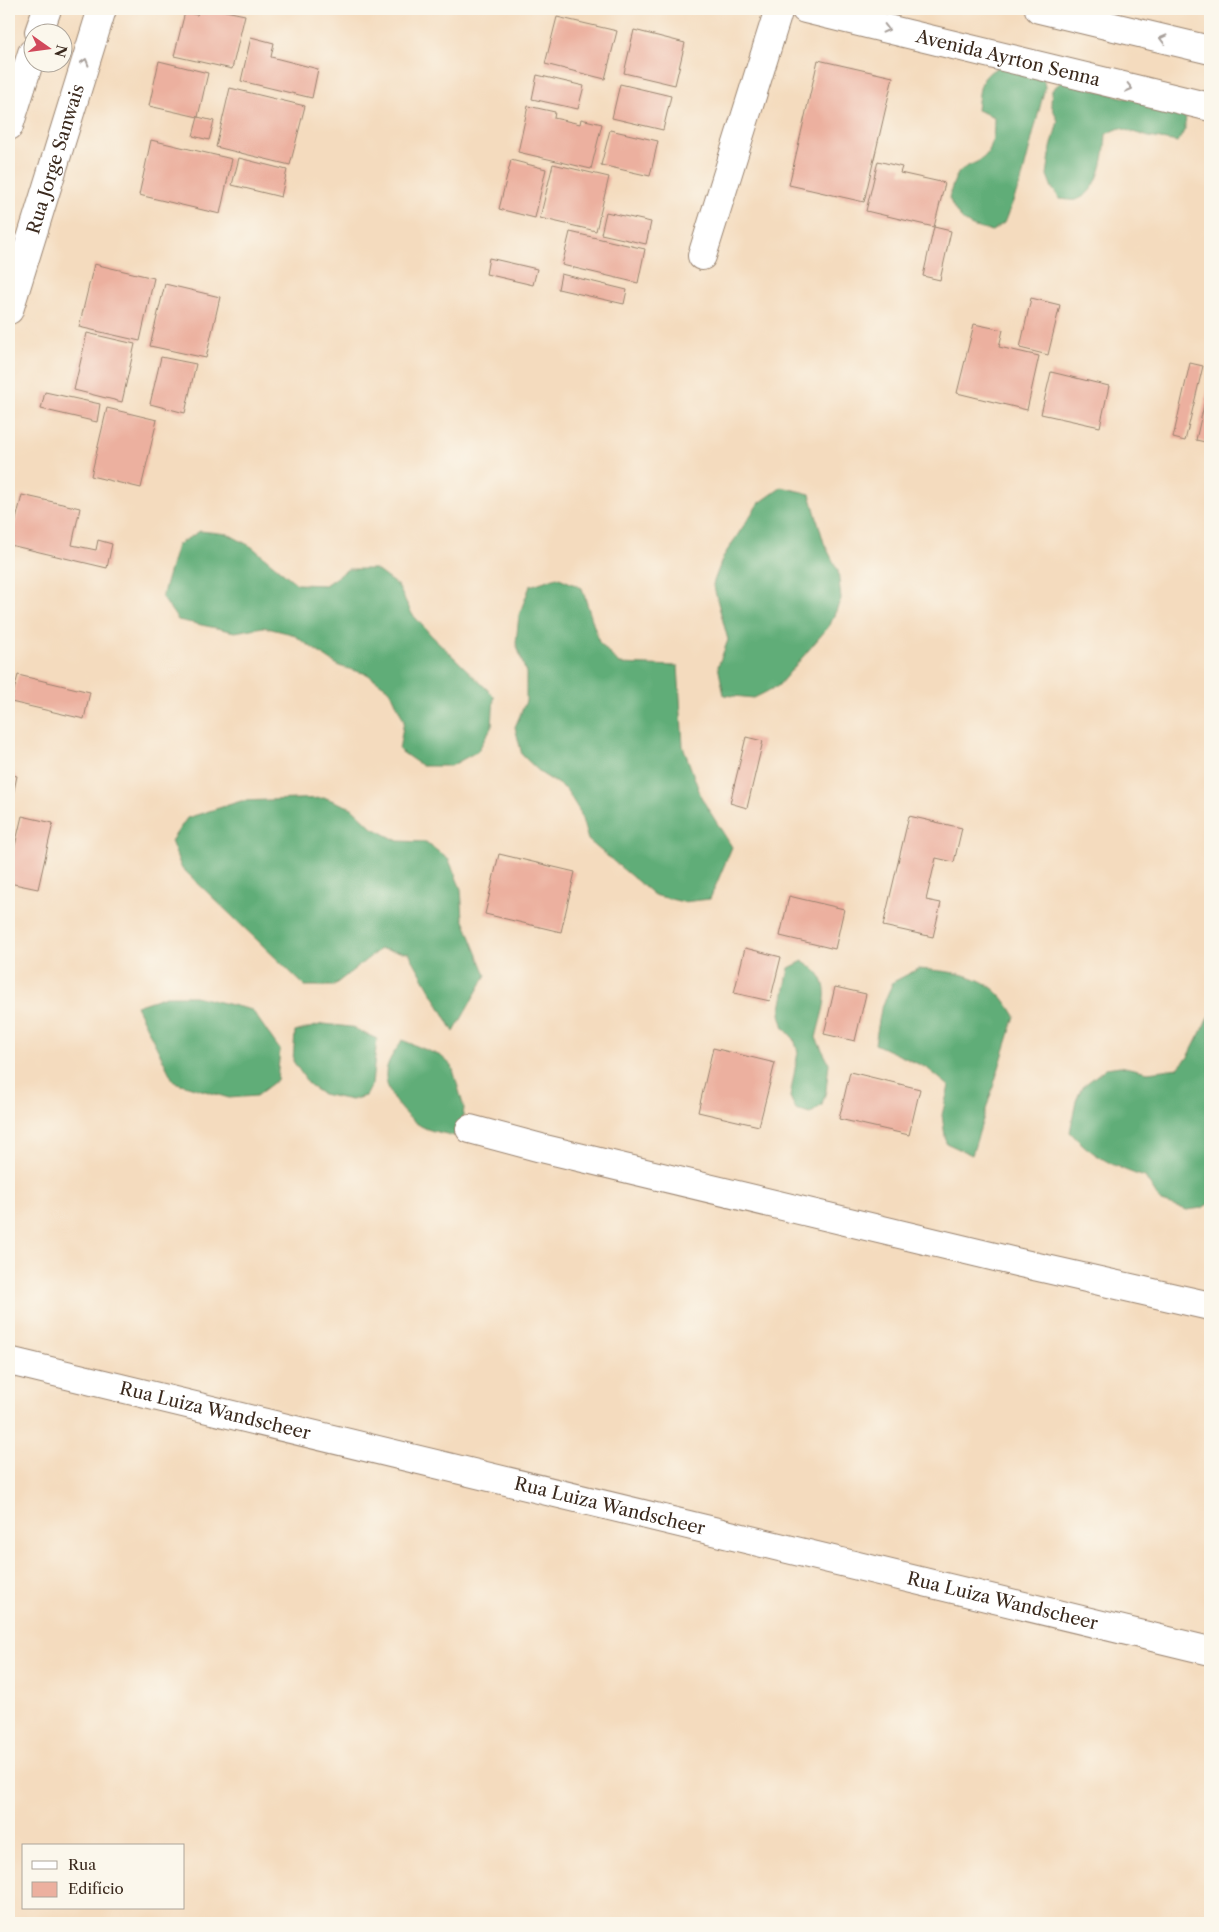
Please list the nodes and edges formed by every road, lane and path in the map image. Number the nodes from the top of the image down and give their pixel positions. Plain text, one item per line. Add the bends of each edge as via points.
1 (47, 9) edge
2 (102, 9) edge
3 (779, 9) edge
4 (805, 9) edge
5 (1040, 9) edge
6 (42, 22) edge
7 (1210, 50) edge
8 (26, 72) edge
9 (1210, 108) edge
10 (9, 126) edge
11 (702, 256) dead end
12 (9, 310) edge
13 (470, 1129) dead end
14 (1210, 1306) edge
15 (9, 1361) edge
16 (1210, 1651) edge

1 - 6 street
12 -> 2 street, Rua Jorge Sanwais
3 - 11 street
4 -> 9 street, Avenida Ayrton Senna
7 -> 5 street
8 - 10 street
13 - 14 street
15 - 16 street, Rua Luiza Wandscheer

